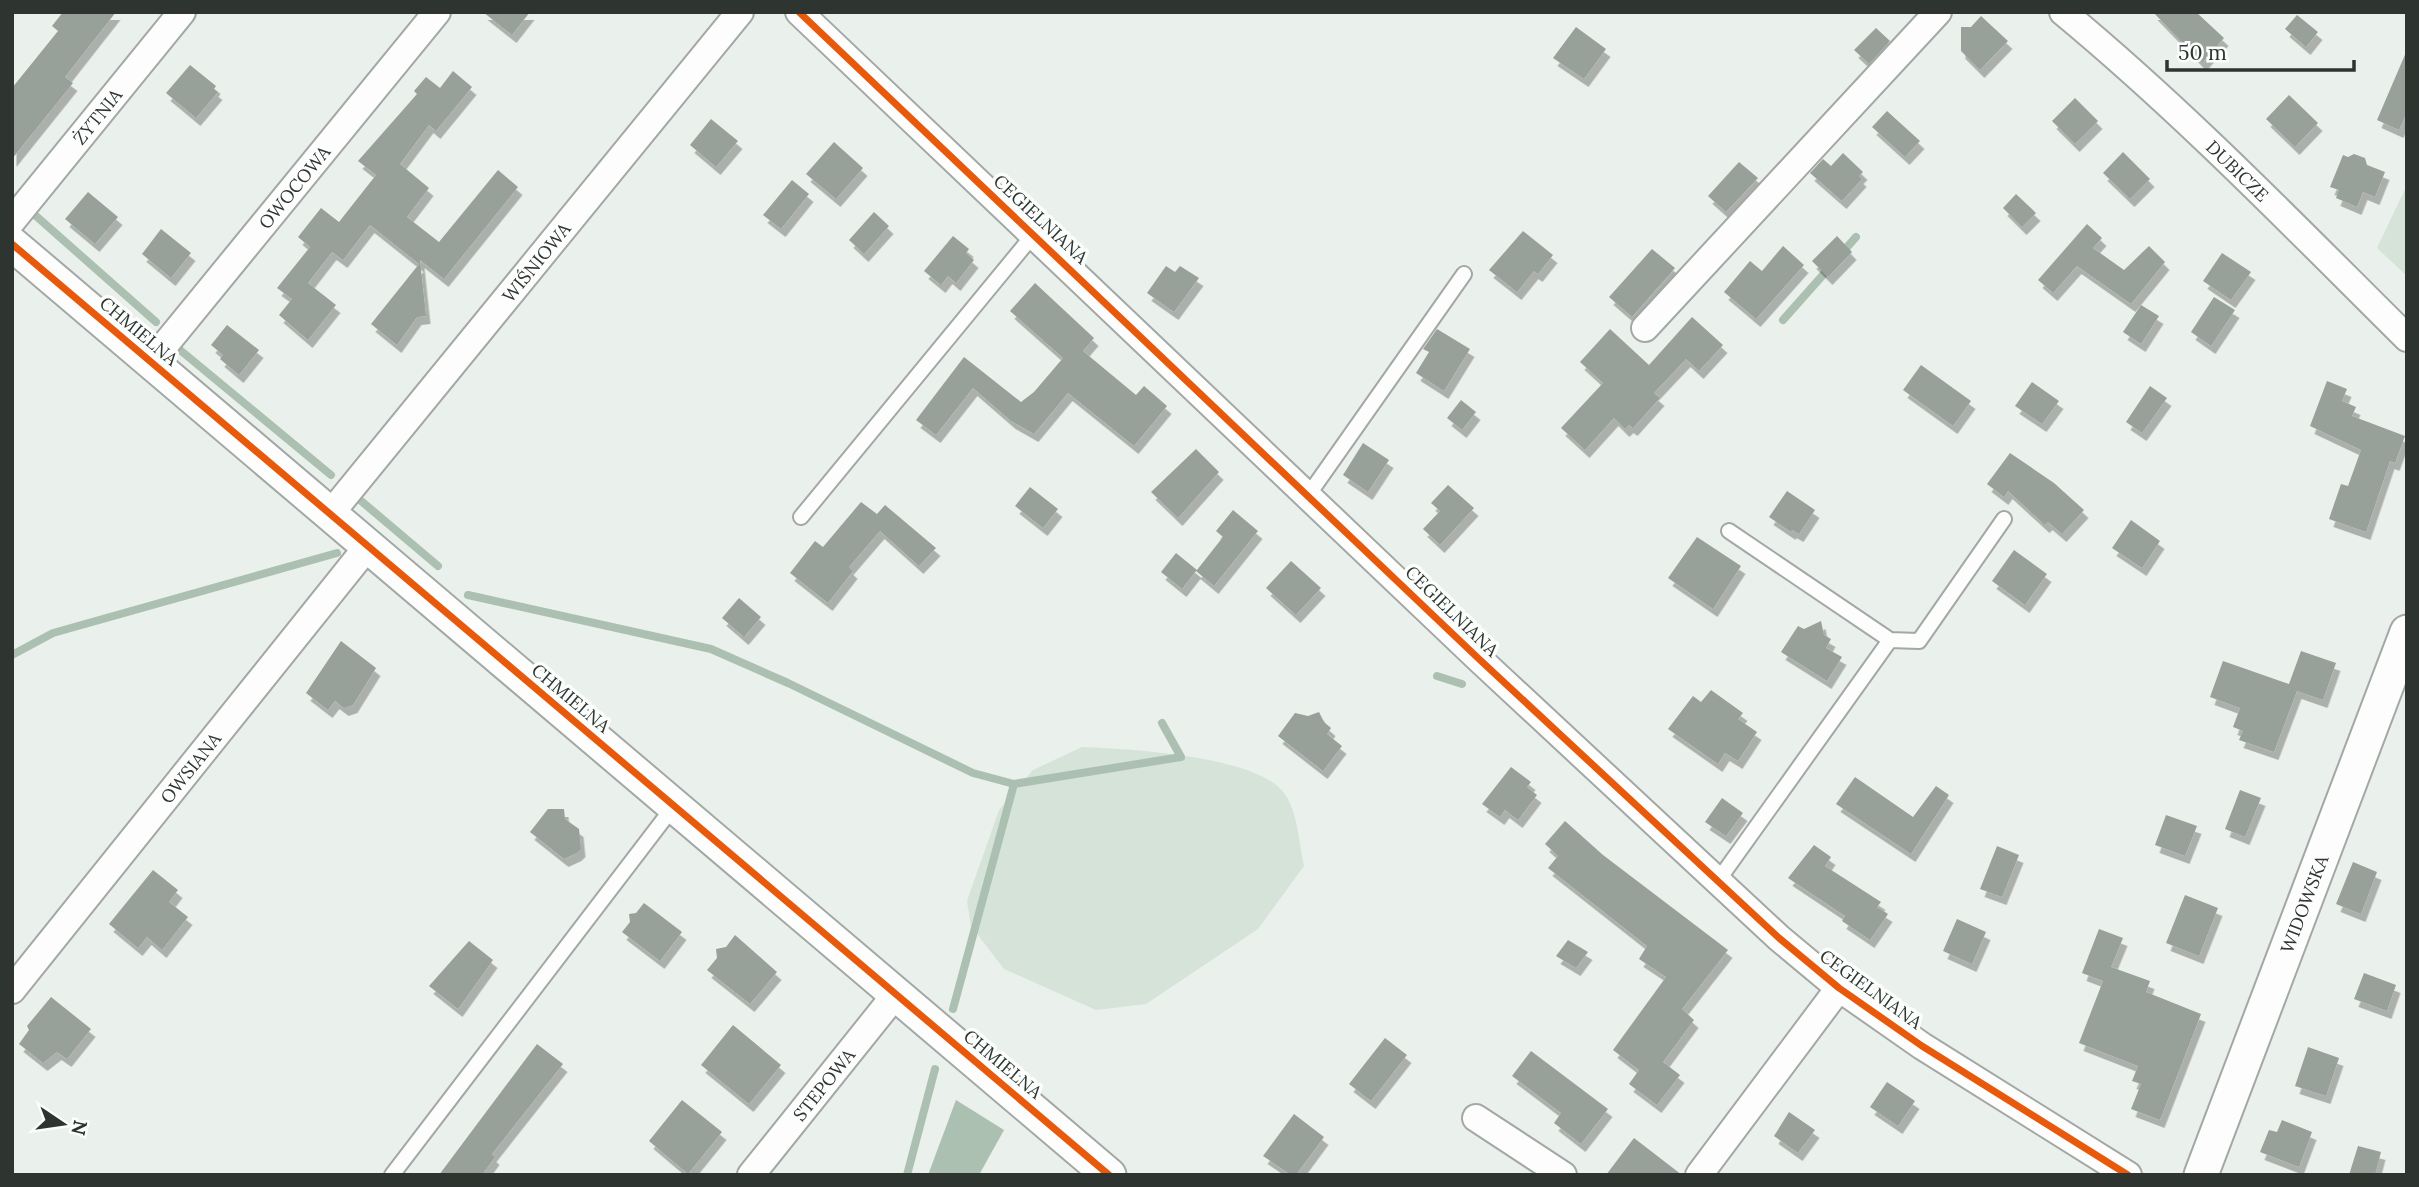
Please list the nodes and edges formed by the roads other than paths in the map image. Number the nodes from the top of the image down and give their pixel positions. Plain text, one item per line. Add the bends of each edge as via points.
1 (182, 12) edge
2 (437, 12) edge
3 (740, 12) edge
4 (799, 12) edge
5 (1938, 12) edge
6 (2063, 12) edge
7 (12, 221) edge
8 (1034, 234) junction
9 (12, 244) edge
10 (1464, 274) dead end
11 (1645, 328) dead end
12 (2407, 338) edge
13 (151, 362) junction
14 (1309, 494) junction
15 (331, 513) junction
16 (801, 517) dead end
17 (2004, 519) dead end
18 (1729, 531) dead end
19 (368, 546) junction
20 (2407, 632) edge
21 (1890, 640) junction
22 (674, 806) junction
23 (1717, 882) junction
24 (1839, 988) junction
25 (12, 990) edge
26 (896, 994) junction
27 (1476, 1118) dead end
28 (392, 1175) edge
29 (751, 1175) edge
30 (1109, 1175) edge
31 (1563, 1175) edge
32 (1699, 1175) edge
33 (2127, 1175) edge
34 (2201, 1175) edge

1 - 7 street, ŻYTNIA
2 - 13 street, OWOCOWA
3 - 15 street, WIŚNIOWA
4 - 8 street, CEGIELNIANA
5 - 11 street
6 - 12 street, DUBICZE via 2239,171
8 - 14 street, CEGIELNIANA
8 - 16 lane
9 - 13 street, CHMIELNA
10 - 14 lane
13 - 15 street, CHMIELNA
14 - 23 street, CEGIELNIANA
15 - 19 street, CHMIELNA
17 - 21 lane via 1919,641
18 - 21 lane
19 - 22 street, CHMIELNA
19 - 25 street, OWSIANA
20 - 34 street, WIDOWSKA
21 - 23 lane
22 - 26 street, CHMIELNA
22 - 28 lane
23 - 24 street, CEGIELNIANA
24 - 32 street
24 - 33 street, CEGIELNIANA
26 - 29 street, STEPOWA
26 - 30 street, CHMIELNA
27 - 31 street

